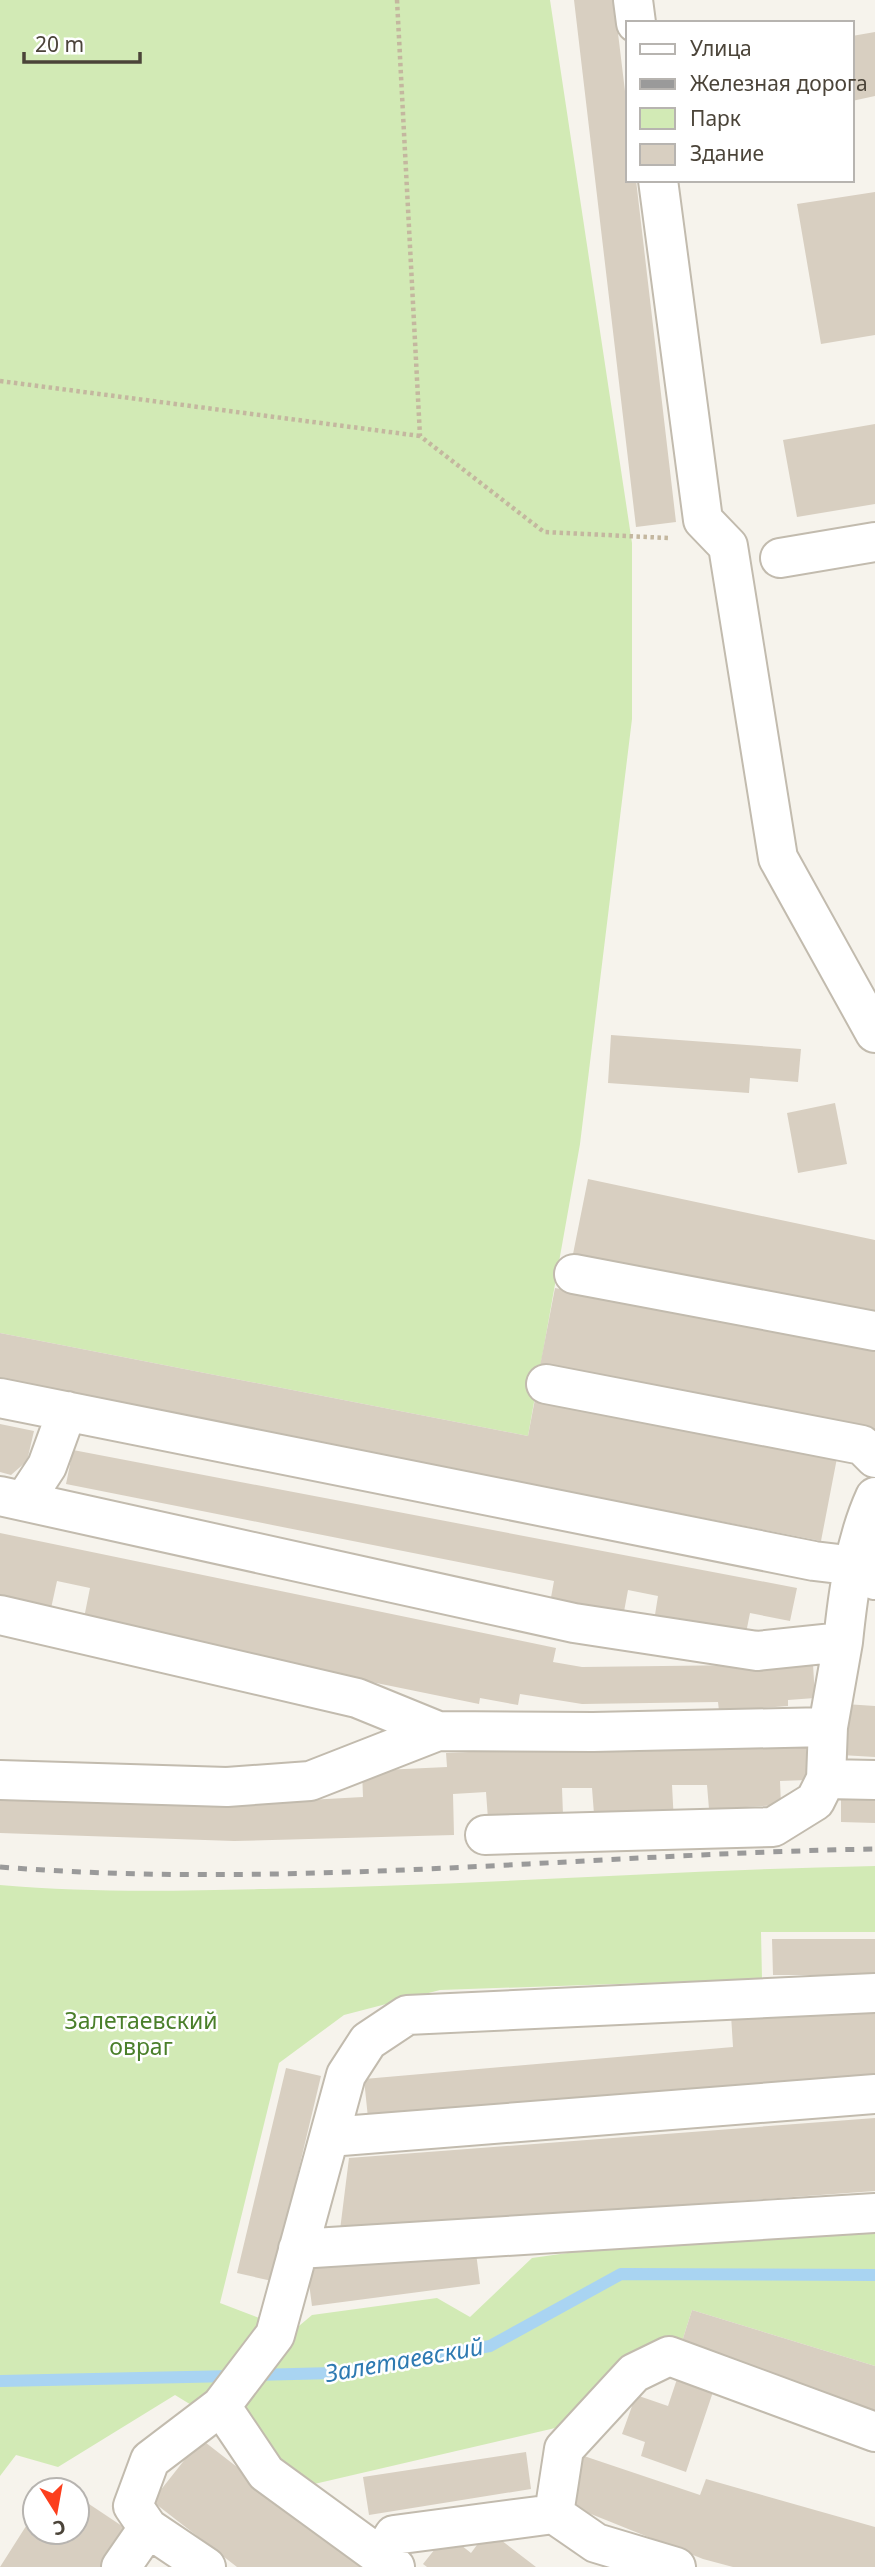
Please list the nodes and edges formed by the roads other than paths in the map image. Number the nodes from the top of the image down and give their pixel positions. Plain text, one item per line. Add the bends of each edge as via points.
1 (633, 0) edge
2 (636, 21) edge
3 (658, 182) edge
4 (875, 542) edge
5 (780, 558) dead end
6 (875, 1034) edge
7 (574, 1274) dead end
8 (875, 1331) edge
9 (547, 1384) dead end
10 (0, 1398) edge
11 (67, 1411) junction
12 (875, 1458) edge
13 (875, 1497) edge
14 (12, 1498) edge
15 (865, 1573) edge
16 (0, 1615) edge
17 (843, 1642) junction
18 (828, 1727) junction
19 (438, 1731) junction
20 (826, 1779) junction
21 (0, 1780) edge
22 (875, 1780) edge
23 (485, 1835) dead end
24 (875, 1993) edge
25 (875, 2094) edge
26 (329, 2137) junction
27 (875, 2213) edge
28 (298, 2249) junction
29 (221, 2406) junction
30 (875, 2432) edge
31 (554, 2514) junction
32 (148, 2528) junction
33 (592, 2555) edge
34 (388, 2562) edge
35 (121, 2567) edge
36 (206, 2567) edge
37 (676, 2567) edge

1 - 2 lane
3 - 6 lane via 703,520 728,546 778,858
4 - 5 lane
7 - 8 lane
9 - 12 lane via 862,1445
10 - 11 lane
11 - 14 lane via 47,1466
11 - 15 lane
13 - 15 lane via 863,1523
14 - 17 lane via 574,1623 757,1651
15 - 17 lane via 847,1597
16 - 19 lane via 357,1698
17 - 18 lane
18 - 19 lane
18 - 20 lane
19 - 21 lane via 310,1781 226,1787
20 - 22 lane
20 - 23 lane via 815,1801 773,1827
24 - 26 lane via 407,2015 369,2041 346,2074
25 - 26 lane
26 - 28 lane
27 - 28 lane
28 - 29 lane via 275,2335
29 - 32 lane via 150,2460 133,2506
29 - 34 lane via 266,2473
30 - 31 lane via 669,2356 634,2373 564,2449
31 - 33 lane
31 - 34 lane via 394,2535
32 - 35 lane
32 - 36 lane
33 - 37 lane

